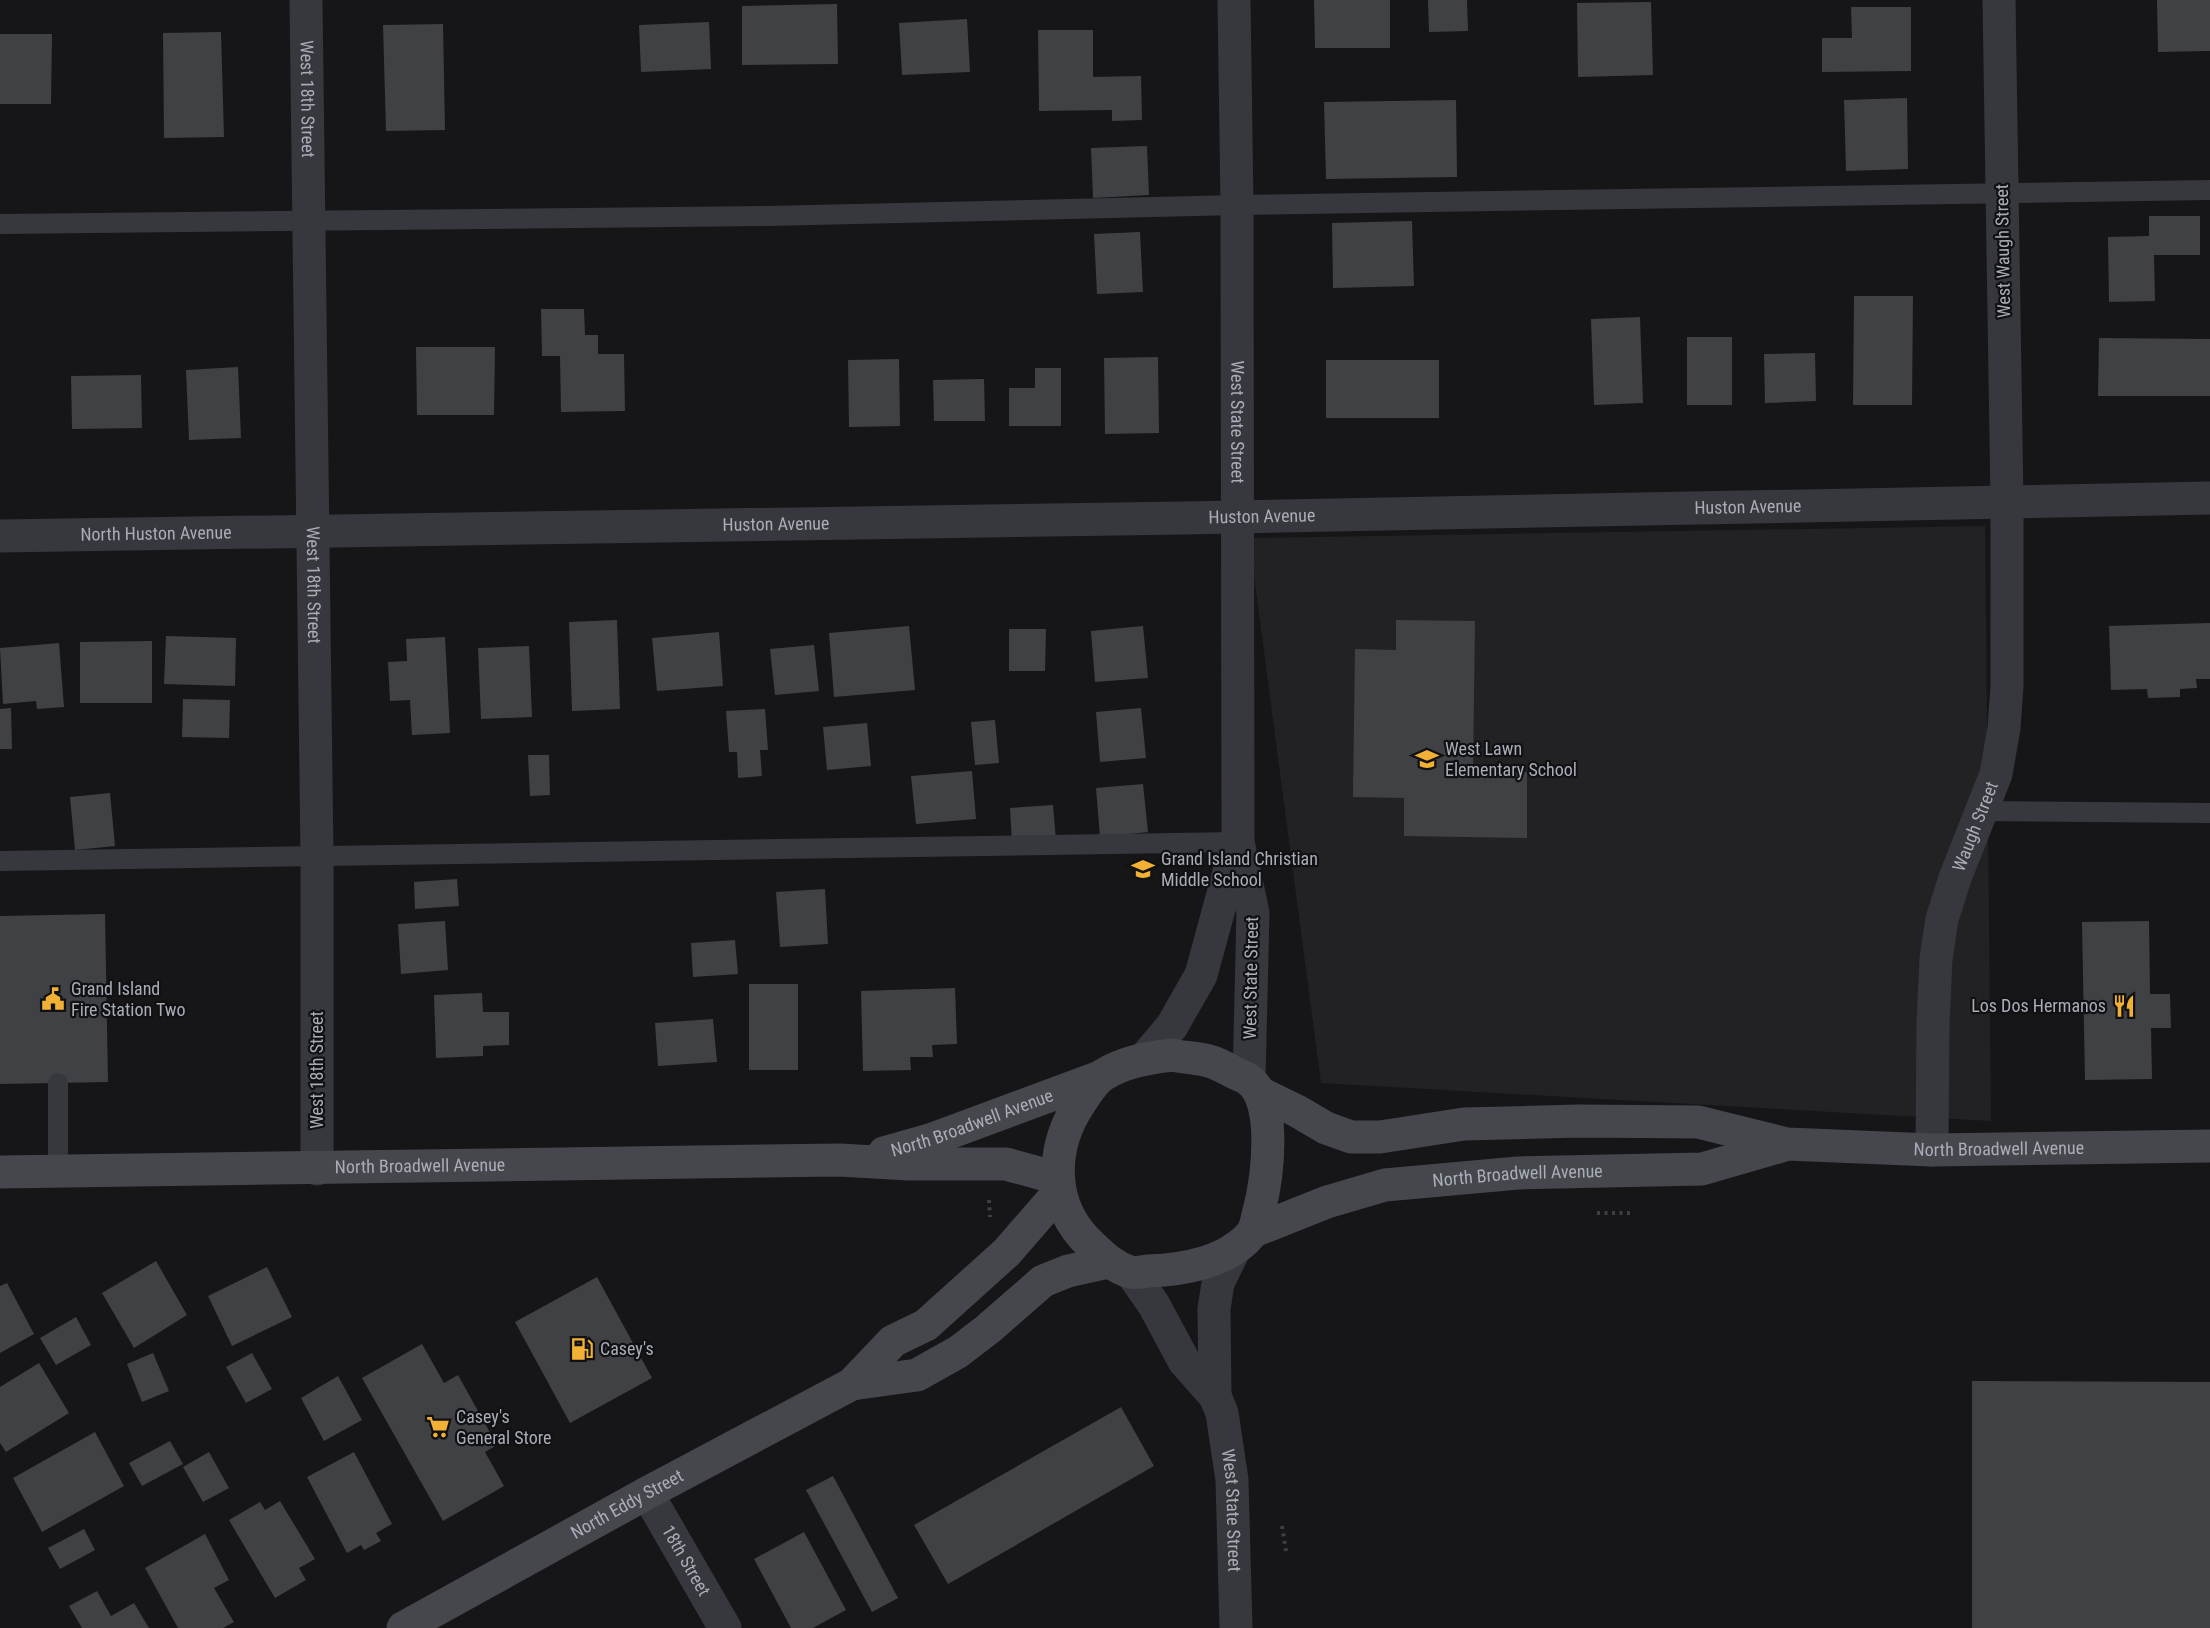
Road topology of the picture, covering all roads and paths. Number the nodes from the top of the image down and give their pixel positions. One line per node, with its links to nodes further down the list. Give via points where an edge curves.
1 (306, 0): 7 (street, West 18th Street)
2 (1234, 0): 6 (street, West State Street)
3 (1999, 0): 5 (street, West Waugh Street)
4 (2210, 190): 5 (lane)
5 (2002, 192): 6 (lane); 10 (street, West Waugh Street)
6 (1237, 205): 7 (lane); 11 (street, West State Street)
7 (309, 221): 8 (lane); 12 (street, West 18th Street)
8 (0, 224)
9 (2210, 498): 10 (street, Huston Avenue)
10 (2007, 501): 11 (street, Huston Avenue); 14 (street, Waugh Street, via 2004,728 1996,774)
11 (1238, 517): 12 (street, Huston Avenue); 16 (street, West State Street)
12 (313, 531): 13 (street, North Huston Avenue); 17 (street, West 18th Street)
13 (0, 536)
14 (1982, 811): 15 (lane); 25 (street, Waugh Street, via 1955,878 1942,920 1936,959)
15 (2210, 813)
16 (1238, 842): 17 (lane); 19 (street, West State Street, via 1201,975 1172,1026); 22 (street, West State Street, via 1253,913)
17 (317, 856): 18 (lane); 27 (street, West 18th Street)
18 (0, 861)
19 (1145, 1058): 20 (main road, North Broadwell Avenue); 22 (main road, North Broadwell Avenue, via 1172,1056 1211,1062)
20 (1100, 1077): 26 (main road, North Broadwell Avenue, via 899,1150); 30 (main road, via 1069,1120 1059,1148)
21 (58, 1083): 29 (lane)
22 (1255, 1087): 23 (main road, North Broadwell Avenue, via 1326,1128 1351,1137 1380,1137 1464,1124 1698,1122); 35 (main road, via 1267,1119 1267,1161 1263,1198)
23 (1786, 1144): 25 (main road, North Broadwell Avenue); 35 (main road, North Broadwell Avenue, via 1702,1169 1518,1173 1385,1185 1327,1202)
24 (2210, 1146): 25 (main road, North Broadwell Avenue)
25 (1932, 1150)
26 (840, 1160): 27 (main road, North Broadwell Avenue); 30 (main road, North Broadwell Avenue, via 1006,1164)
27 (317, 1169): 29 (main road, North Broadwell Avenue)
28 (0, 1172): 29 (main road, North Broadwell Avenue)
29 (58, 1172)
30 (1058, 1185): 36 (main road, via 1068,1216 1082,1236); 37 (main road, North Eddy Street, via 1007,1252 926,1325 893,1341)
31 (989, 1198): 34 (path)
32 (1597, 1213): 33 (path)
33 (1634, 1213)
34 (994, 1226)
35 (1245, 1240): 36 (main road, North Broadwell Avenue, via 1201,1263 1167,1270); 38 (street, West State Street, via 1218,1283 1214,1310)
36 (1120, 1267): 37 (main road, North Eddy Street, via 1068,1271 1042,1281 958,1352 917,1375); 38 (street, West State Street, via 1154,1305 1184,1361)
37 (852, 1384): 39 (main road, North Eddy Street)
38 (1215, 1396): 44 (street, West State Street, via 1222,1413 1232,1480)
39 (647, 1493): 42 (main road, North Eddy Street); 43 (street, 18th Street)
40 (1282, 1526): 41 (path)
41 (1286, 1551)
42 (404, 1628)
43 (724, 1628)
44 (1236, 1628)

